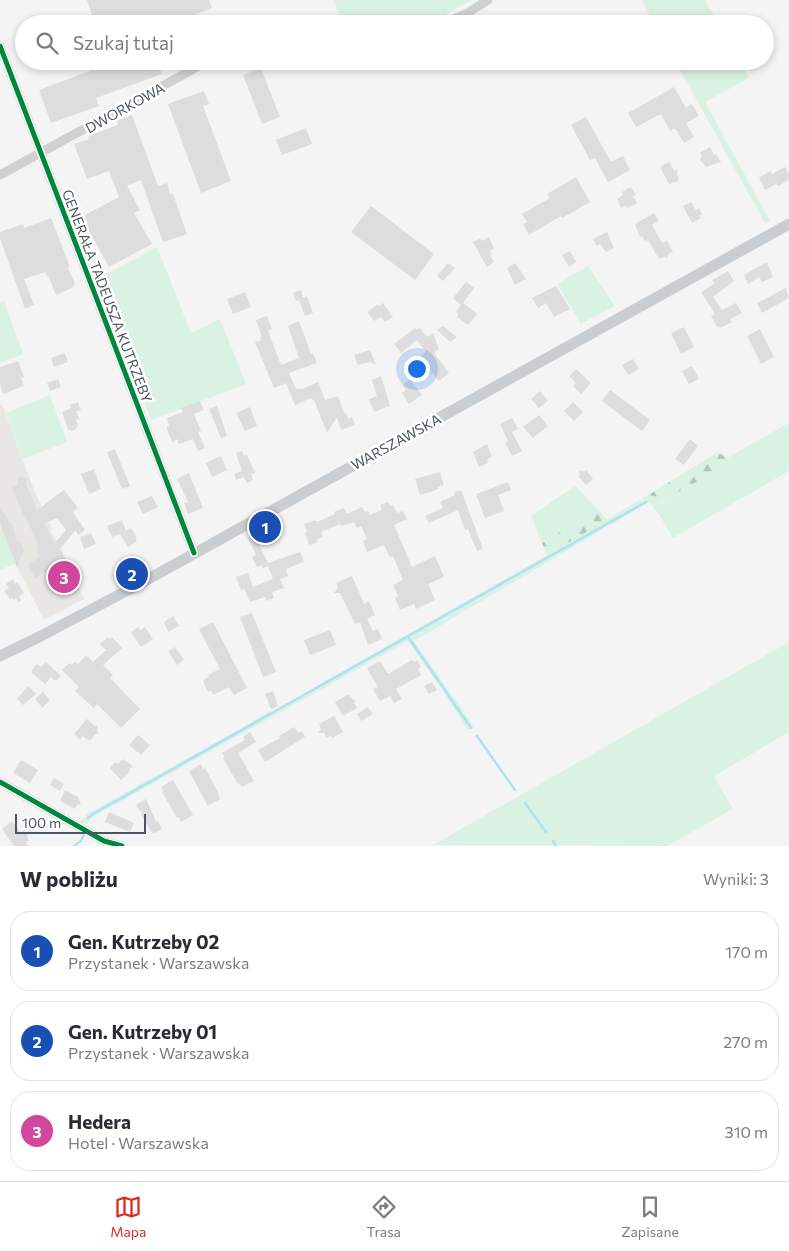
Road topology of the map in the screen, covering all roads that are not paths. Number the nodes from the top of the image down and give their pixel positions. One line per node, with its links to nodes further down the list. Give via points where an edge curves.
1 (488, 0): 2 (street)
2 (464, 15)
3 (0, 46): 5 (street, GENERAŁA TADEUSZA KUTRZEBY)
4 (192, 70): 5 (street, DWORKOWA)
5 (41, 154): 6 (street, DWORKOWA); 8 (street, GENERAŁA TADEUSZA KUTRZEBY)
6 (0, 176)
7 (789, 224): 8 (main road, WARSZAWSKA)
8 (194, 553): 9 (main road, WARSZAWSKA)
9 (0, 656)
10 (0, 782): 11 (street, via 104,840)
11 (122, 846)

